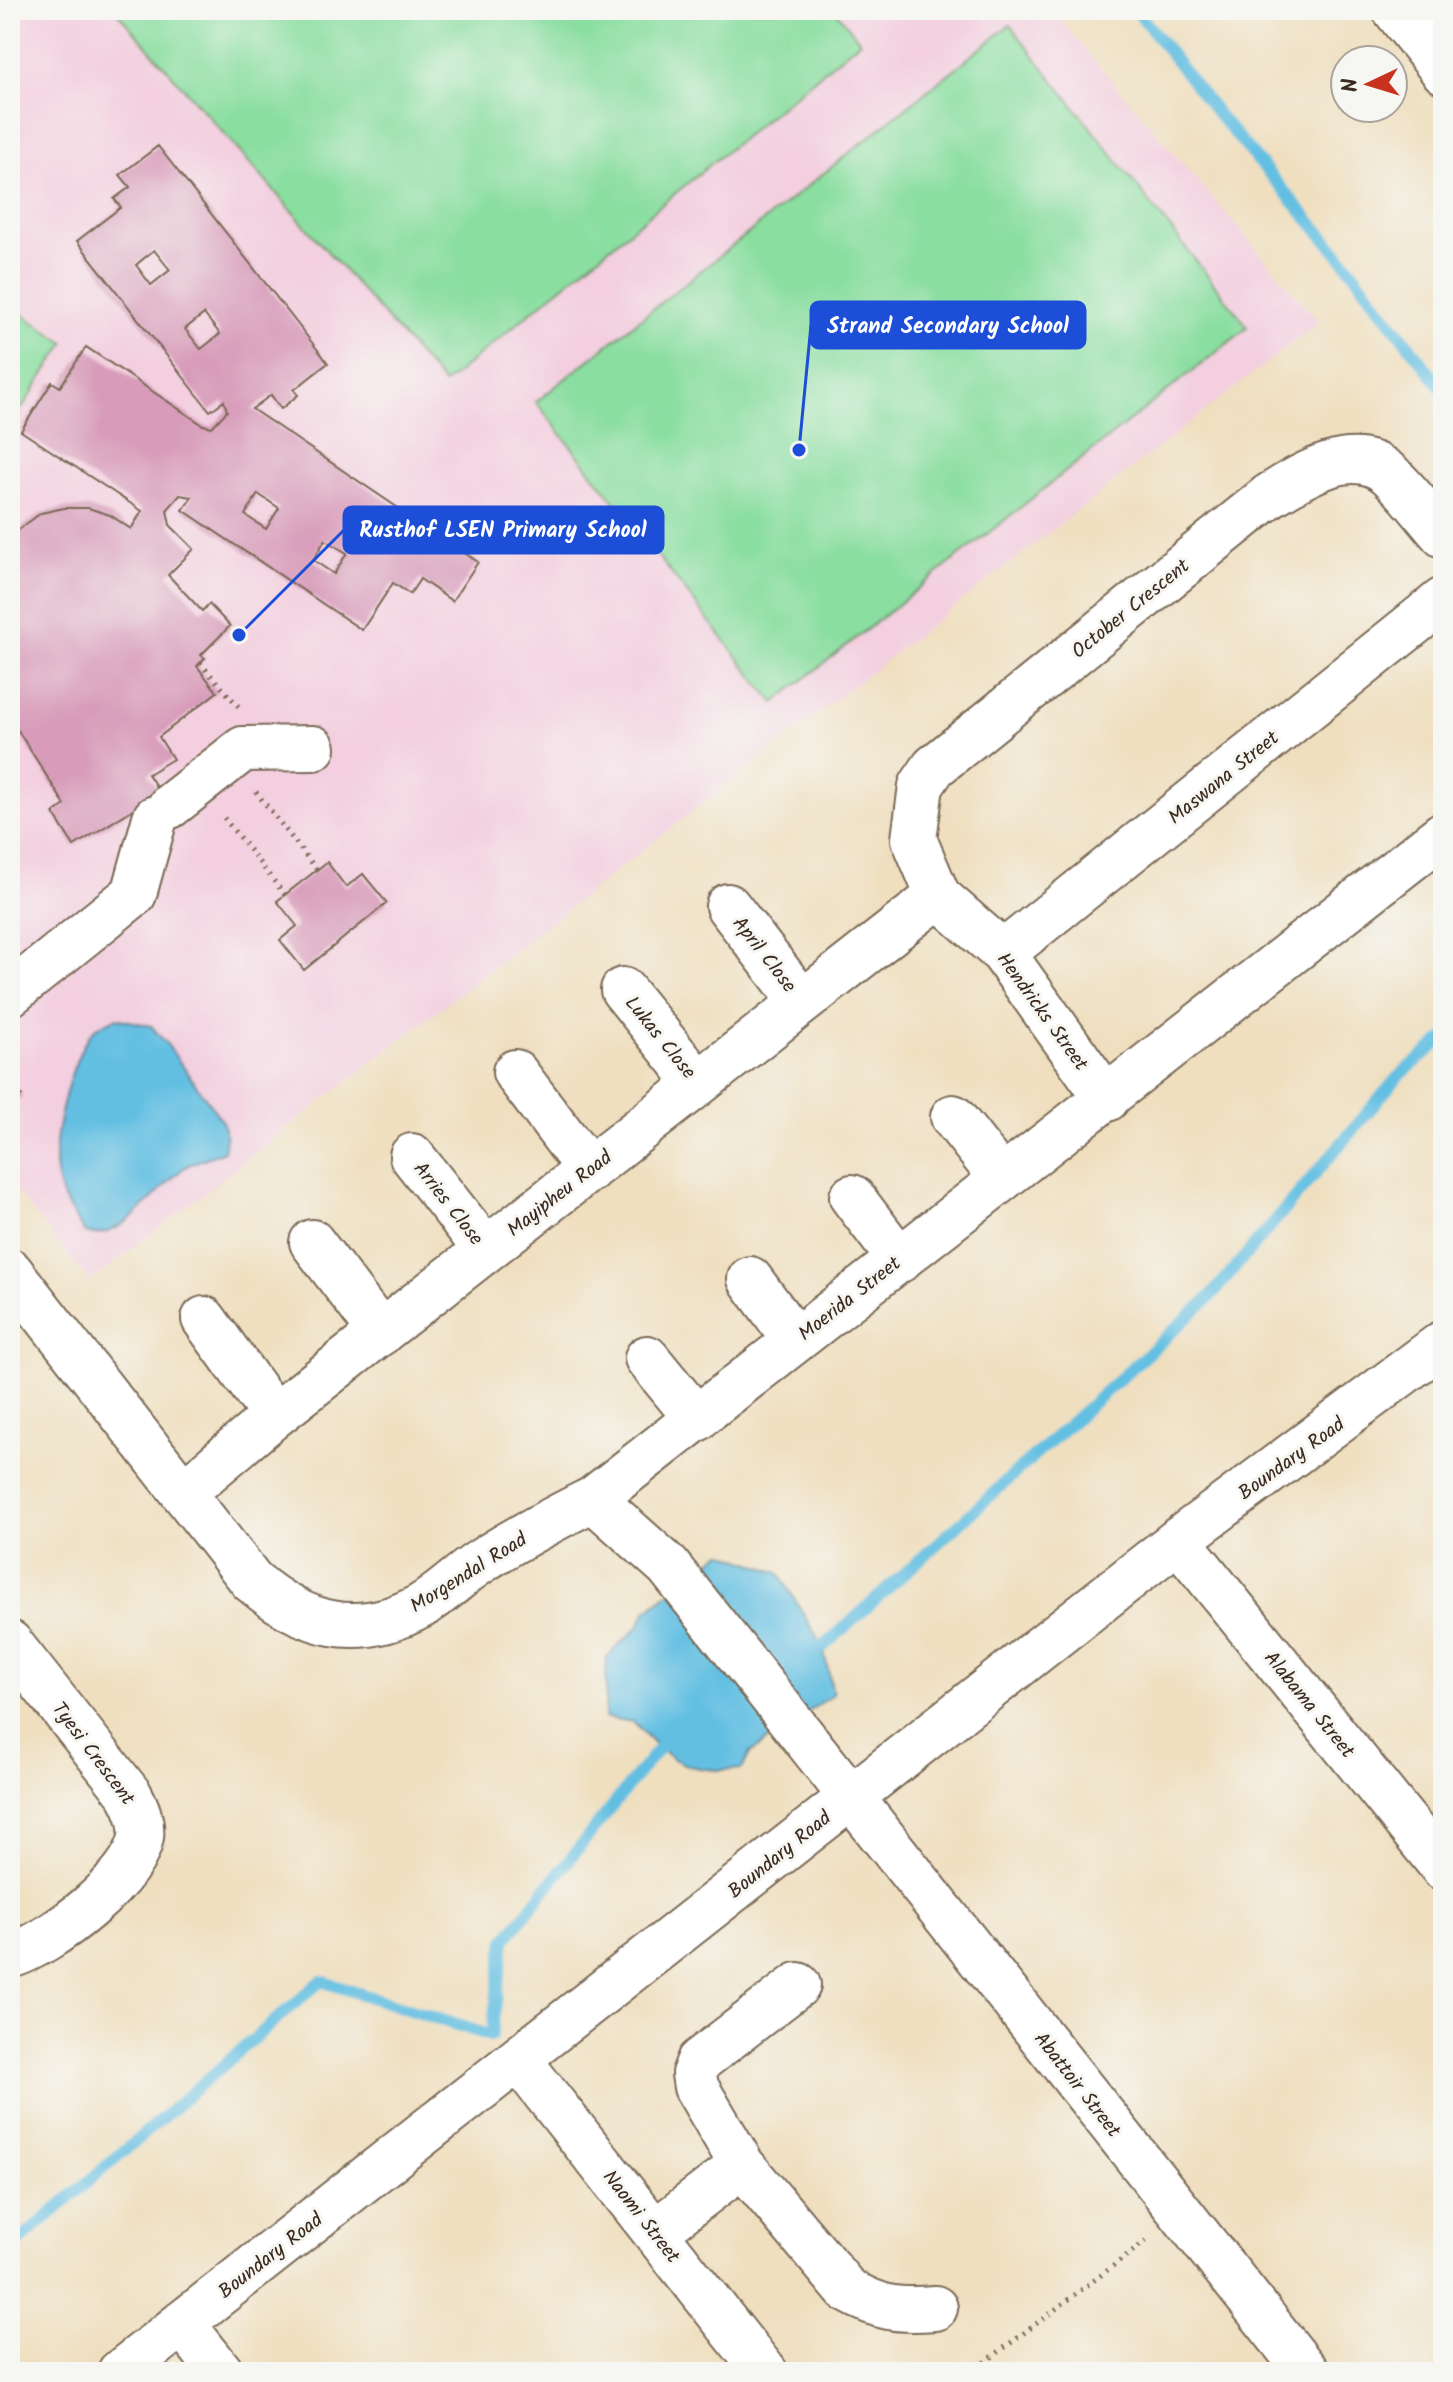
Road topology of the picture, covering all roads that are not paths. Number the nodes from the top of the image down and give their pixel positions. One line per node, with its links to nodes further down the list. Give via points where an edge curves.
1 (1395, 10): 2 (street)
2 (1443, 71)
3 (1443, 535): 7 (street, October Crescent, via 1387,472 1367,465 1323,465 1269,496 934,767 921,786 914,839)
4 (1443, 600): 9 (street, Maswana Street)
5 (313, 748): 11 (street, via 243,749 162,812 134,894)
6 (1443, 834): 15 (street)
7 (938, 896): 9 (street, Hendricks Street); 12 (street, Mayipheu Road)
8 (728, 906): 12 (street, April Close)
9 (1003, 953): 15 (street, Hendricks Street)
10 (623, 990): 14 (street, Lukas Close)
11 (10, 994)
12 (802, 1002): 14 (street, Mayipheu Road)
13 (515, 1072): 18 (street)
14 (698, 1083): 18 (street, Mayipheu Road)
15 (1107, 1099): 19 (street, Moerida Street)
16 (953, 1117): 19 (street)
17 (412, 1156): 22 (street, Arries Close)
18 (589, 1170): 22 (street, Mayipheu Road)
19 (1002, 1179): 23 (street, Moerida Street)
20 (852, 1197): 23 (street)
21 (312, 1242): 27 (street)
22 (486, 1250): 27 (street, Mayipheu Road)
23 (900, 1260): 28 (street, Moerida Street)
24 (10, 1271): 33 (street, Morgendal Road)
25 (750, 1279): 28 (street)
26 (204, 1319): 31 (street)
27 (381, 1333): 31 (street, Mayipheu Road)
28 (795, 1340): 32 (street, Moerida Street)
29 (1443, 1343): 35 (street, Boundary Road)
30 (647, 1358): 32 (street)
31 (274, 1416): 33 (street, Mayipheu Road)
32 (697, 1419): 34 (street, Moerida Street)
33 (183, 1493): 34 (street, Morgendal Road, via 252,1581 281,1605 342,1626 384,1621 421,1606 480,1562)
34 (593, 1499): 37 (street, via 676,1576)
35 (1178, 1540): 37 (street, Boundary Road); 38 (street, Alabama Street)
36 (10, 1643): 39 (street, Tyesi Crescent, via 130,1795 142,1835 122,1876 37,1947)
37 (851, 1796): 41 (street, Boundary Road); 49 (street, Abattoir Street)
38 (1443, 1868)
39 (10, 1956)
40 (798, 1985): 42 (street, via 699,2061 694,2074 703,2102)
41 (518, 2059): 43 (street, Naomi Street); 45 (street, Boundary Road)
42 (742, 2165): 43 (street); 44 (street, via 847,2290 896,2311)
43 (655, 2232): 48 (street, Naomi Street)
44 (935, 2308)
45 (182, 2323): 46 (street, Boundary Road); 47 (street)
46 (120, 2372)
47 (221, 2372)
48 (765, 2372)
49 (1307, 2372)

